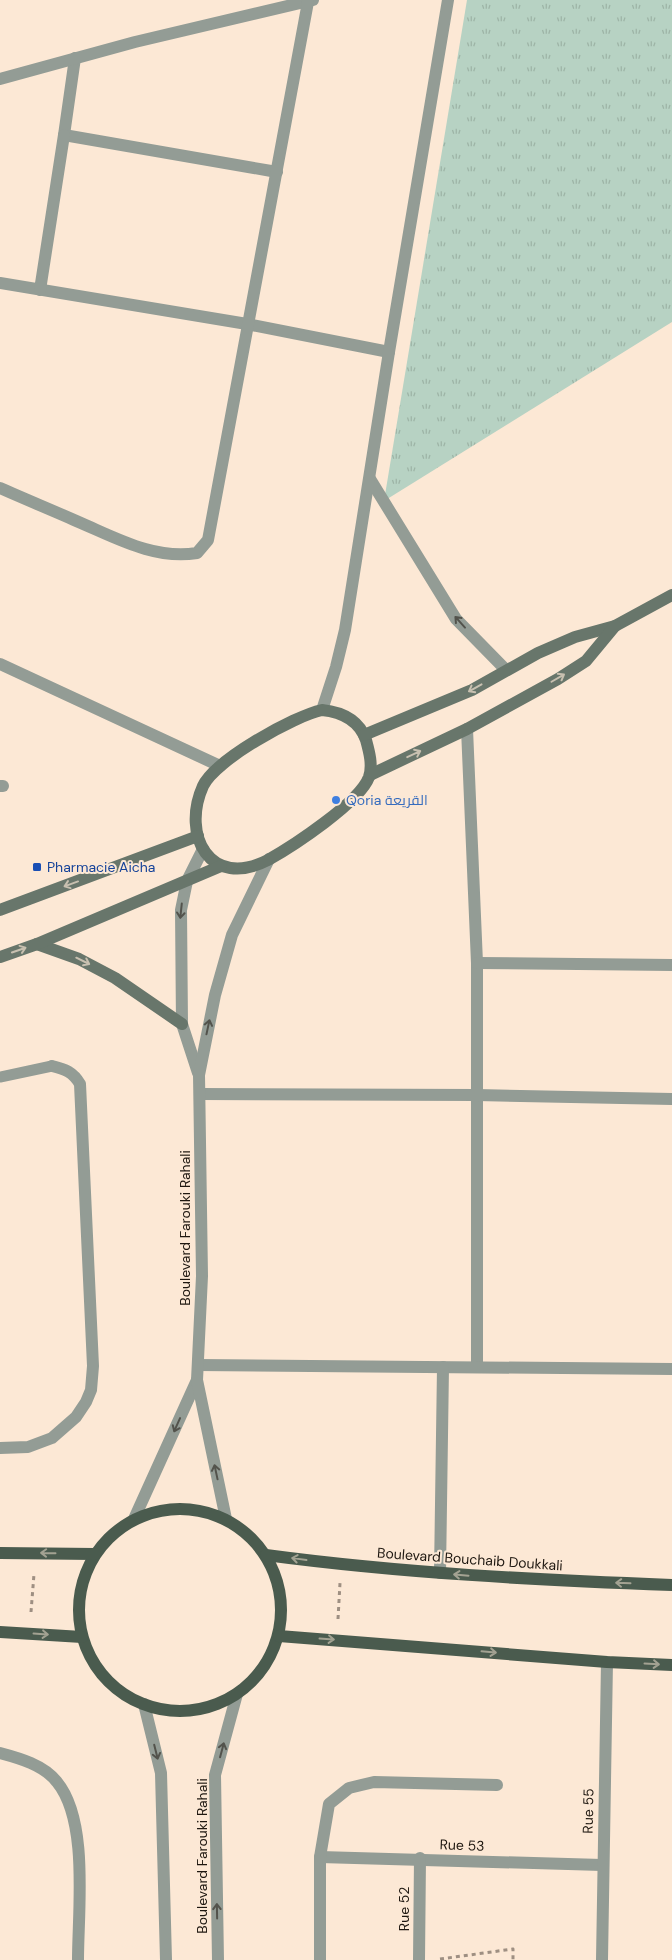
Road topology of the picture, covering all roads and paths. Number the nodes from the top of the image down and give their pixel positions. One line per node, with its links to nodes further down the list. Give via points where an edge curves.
1 (448, 0): 10 (street)
2 (310, 1): 3 (street); 6 (street)
3 (75, 58): 4 (street); 5 (street)
4 (0, 79)
5 (64, 134): 6 (street); 8 (street)
6 (277, 172): 9 (street)
7 (0, 283): 8 (street)
8 (40, 290): 9 (street)
9 (247, 324): 10 (street); 12 (street, via 208,540 197,553 182,556 135,546)
10 (389, 352): 11 (street)
11 (370, 479): 16 (street, one-way to 11, via 456,619); 17 (street, via 344,630)
12 (0, 488)
13 (672, 595): 14 (main road)
14 (615, 626): 16 (main road, via 575,637); 18 (main road, one-way to 14, via 586,661)
15 (0, 664): 20 (street)
16 (506, 670): 19 (main road, one-way to 19, via 472,690)
17 (322, 710): 19 (main road, via 338,712 351,719); 20 (main road, via 306,713 282,726)
18 (468, 729): 21 (main road, one-way to 18); 30 (street)
19 (364, 735): 21 (main road, via 370,754)
20 (220, 766): 22 (main road, via 204,784 196,806)
21 (370, 774): 24 (main road, via 364,789 342,808)
22 (198, 836): 23 (main road); 27 (main road, one-way to 27)
23 (203, 849): 25 (main road); 26 (street, Boulevard Farouki Rahali)
24 (269, 859): 25 (main road, via 235,870); 34 (street, Boulevard Farouki Rahali, one-way to 24, via 215,995 232,935)
25 (221, 866): 26 (main road)
26 (187, 881): 28 (main road); 32 (street, Boulevard Farouki Rahali, one-way to 32, via 181,910)
27 (0, 910)
28 (37, 944): 29 (main road, one-way to 28); 32 (main road, one-way to 32, via 79,959 115,978)
29 (0, 956)
30 (478, 962): 31 (street); 37 (street)
31 (672, 965)
32 (182, 1024): 34 (street, Boulevard Farouki Rahali)
33 (52, 1066): 35 (lane); 44 (street, via 68,1070 80,1084 93,1366 91,1390 76,1417 52,1438 28,1447)
34 (199, 1075): 36 (street, Boulevard Farouki Rahali)
35 (0, 1077)
36 (200, 1094): 37 (street); 39 (street, Boulevard Farouki Rahali, via 202,1276)
37 (478, 1094): 38 (street); 41 (street)
38 (672, 1100)
39 (198, 1365): 40 (street); 43 (street, Boulevard Farouki Rahali)
40 (444, 1367): 41 (street); 52 (street)
41 (478, 1367): 42 (street)
42 (672, 1368)
43 (197, 1380): 45 (street, Boulevard Farouki Rahali, one-way to 45); 46 (street, Boulevard Farouki Rahali, one-way to 43)
44 (0, 1448)
45 (134, 1519): 46 (main road, via 164,1510 186,1509); 49 (main road, via 113,1534)
46 (226, 1519): 50 (main road, via 248,1535)
47 (0, 1553): 48 (main road)
48 (36, 1553): 49 (main road, one-way to 48); 55 (path)
49 (96, 1554): 56 (main road, via 86,1571 79,1599)
50 (266, 1555): 51 (main road, Boulevard Bouchaib Doukkali, one-way to 50); 57 (main road, via 278,1580 281,1598)
51 (340, 1565): 52 (main road, Boulevard Bouchaib Doukkali); 58 (path)
52 (440, 1573): 53 (main road, Boulevard Bouchaib Doukkali, one-way to 52)
53 (672, 1585)
54 (0, 1632): 55 (main road)
55 (29, 1633): 56 (main road, one-way to 56)
56 (82, 1636): 62 (main road, via 102,1674 116,1689)
57 (279, 1636): 58 (main road, one-way to 58); 61 (main road, via 266,1665)
58 (338, 1640): 59 (main road, one-way to 59)
59 (607, 1662): 60 (main road, one-way to 60); 67 (street, Rue 55)
60 (672, 1665)
61 (237, 1694): 62 (main road, via 218,1704 186,1711); 71 (street, Boulevard Farouki Rahali, one-way to 61, via 215,1775)
62 (144, 1704): 70 (street, one-way to 70, via 161,1773)
63 (0, 1753): 69 (street, via 35,1765 56,1780 68,1798 75,1820 78,1860)
64 (497, 1785): 65 (street, via 374,1782 348,1788 329,1804)
65 (320, 1857): 66 (street, Rue 53); 72 (street)
66 (420, 1858): 67 (street, Rue 53); 73 (street, Rue 52)
67 (602, 1865): 75 (street, Rue 55)
68 (438, 1959): 74 (path, via 513,1949)
69 (78, 1960)
70 (166, 1960)
71 (218, 1960)
72 (320, 1960)
73 (419, 1960)
74 (513, 1960)
75 (602, 1960)

